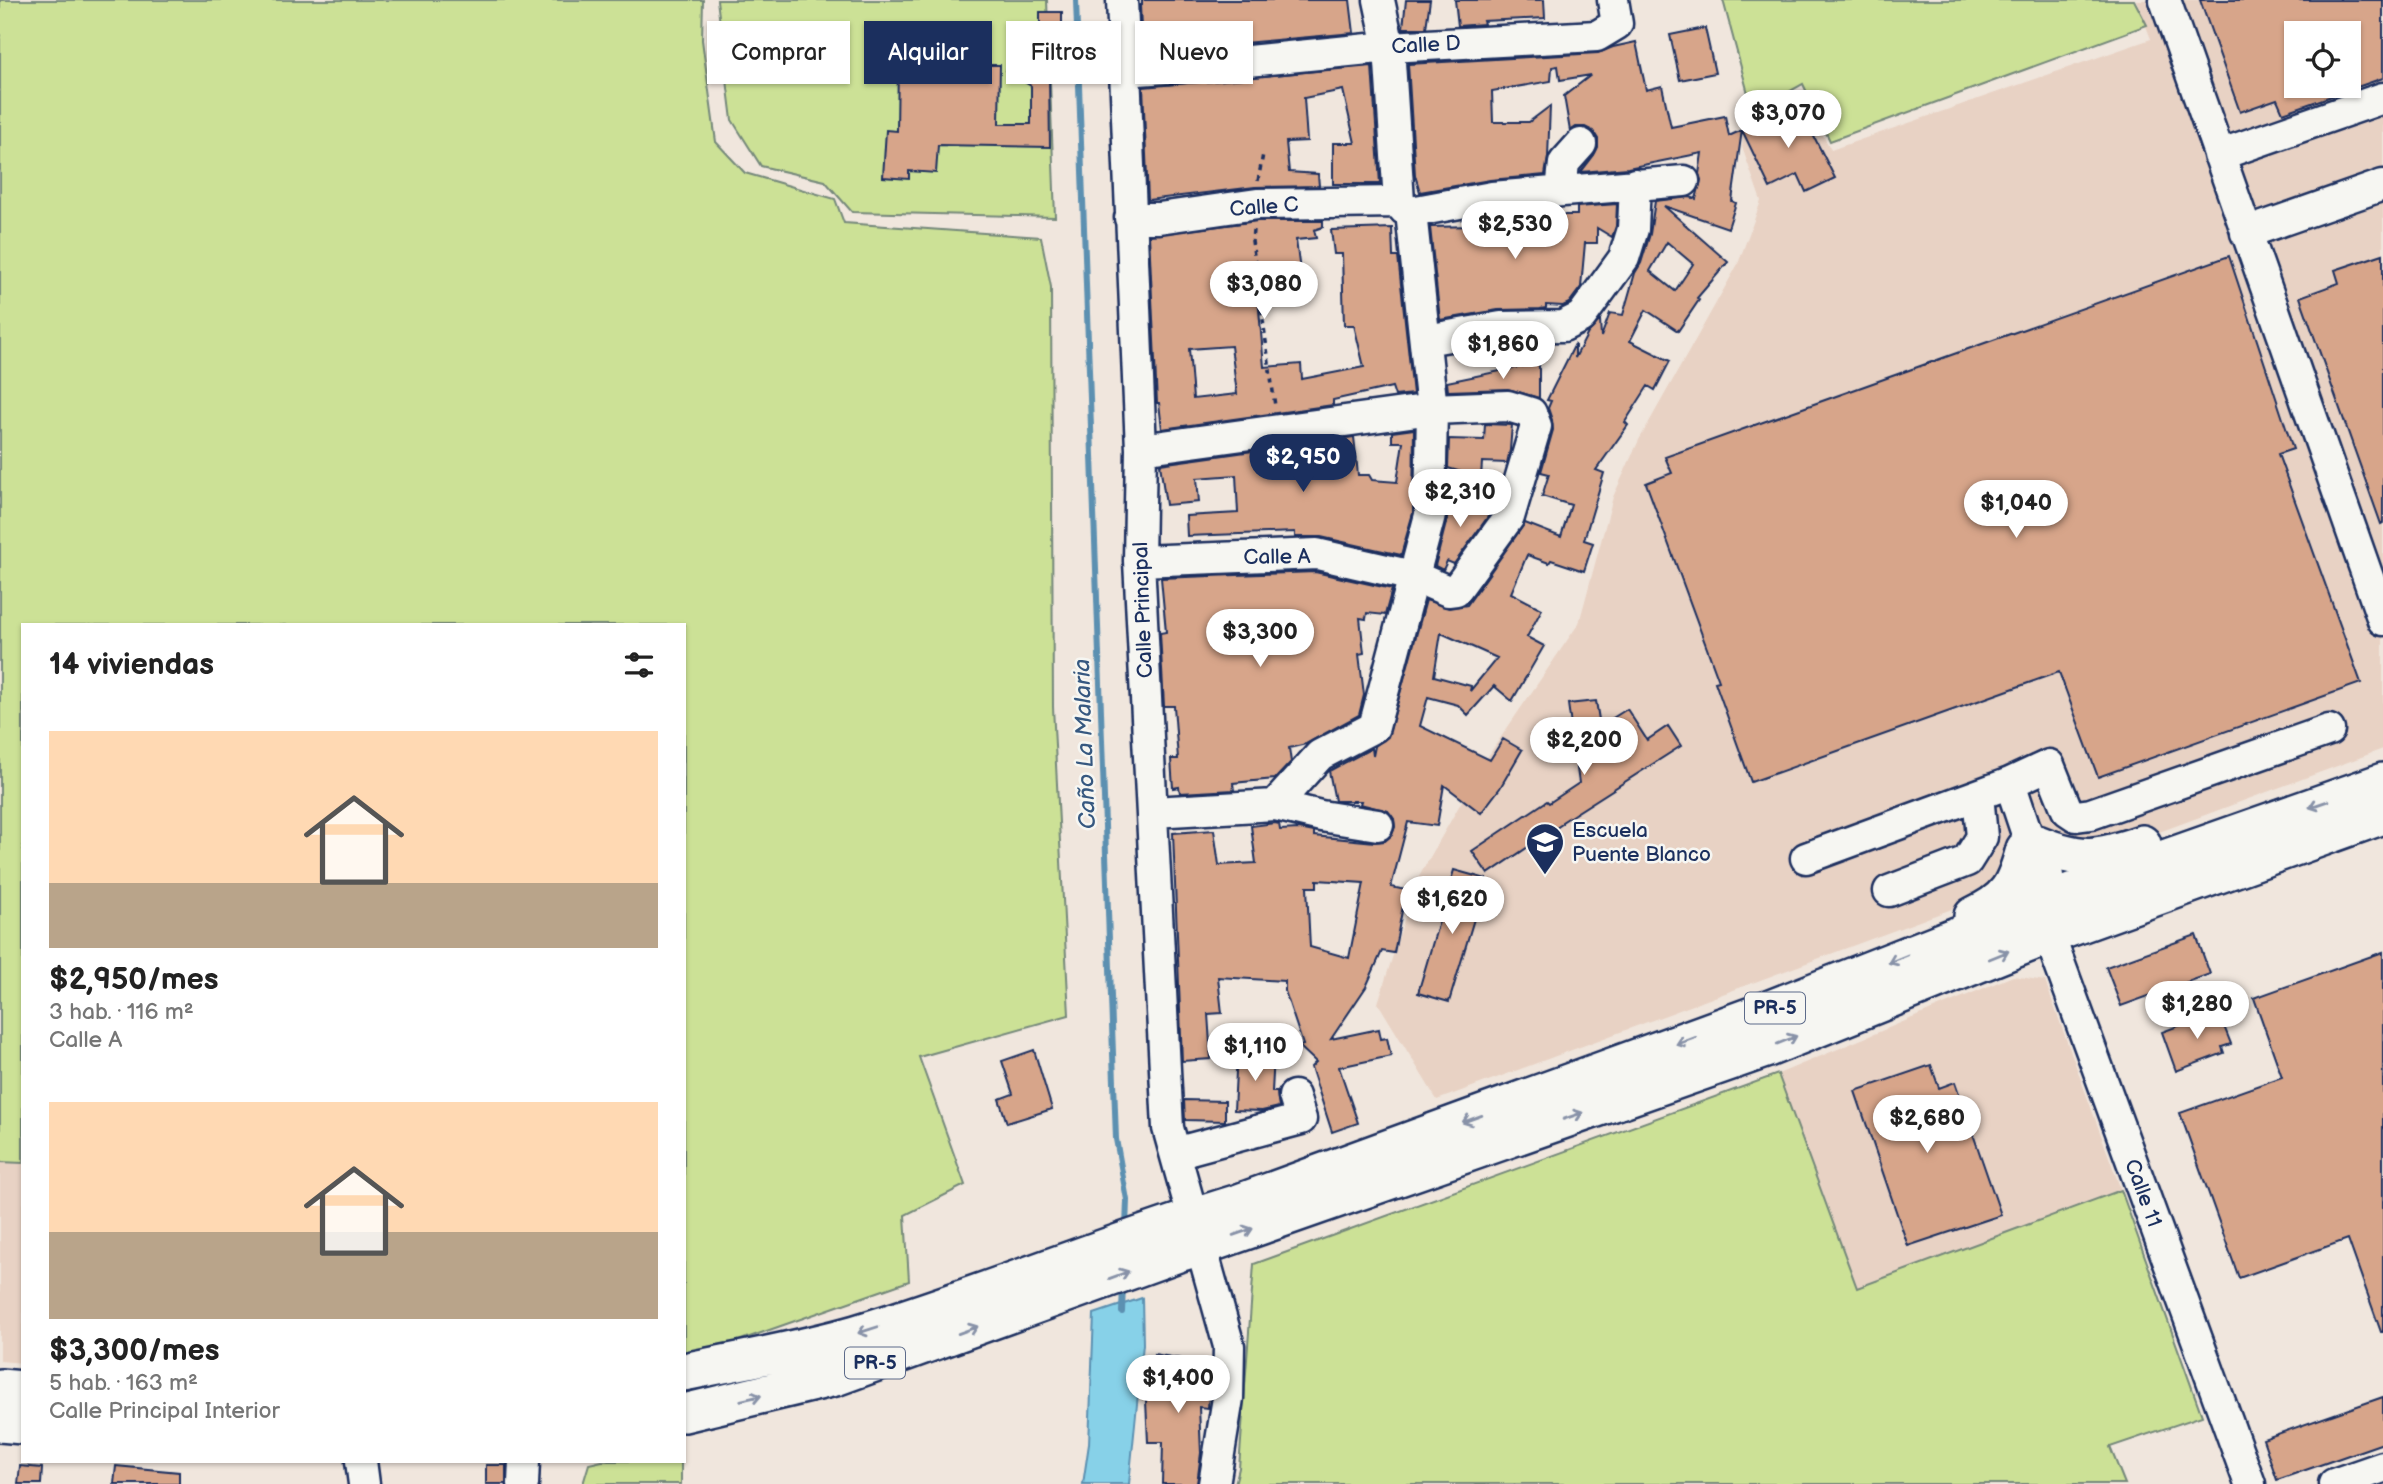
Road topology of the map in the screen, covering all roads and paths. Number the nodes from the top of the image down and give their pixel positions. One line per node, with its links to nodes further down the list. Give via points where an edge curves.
1 (1122, 0): 6 (street, Calle Principal)
2 (1379, 0): 5 (street)
3 (1613, 0): 5 (street, Calle D, via 1617,24 1597,36)
4 (2165, 0): 10 (street)
5 (1389, 47): 6 (street, Calle D); 16 (street)
6 (1124, 71): 17 (street, Calle Principal)
7 (2383, 97): 10 (street)
8 (1581, 144): 14 (street, via 1564,163)
9 (1263, 153): 15 (path)
10 (2219, 155): 18 (street)
11 (1684, 181): 12 (street, Calle C)
12 (1635, 184): 14 (street, Calle C); 19 (street, via 1633,229 1624,258 1581,317 1563,326 1501,327)
13 (2383, 184): 18 (street)
14 (1561, 191): 16 (street, Calle C)
15 (1256, 204): 16 (street, Calle C); 17 (street, Calle C); 21 (path, via 1252,241)
16 (1405, 207): 19 (street)
17 (1130, 218): 22 (street, Calle Principal)
18 (2246, 233): 25 (street)
19 (1426, 340): 20 (street)
20 (1432, 409): 21 (street); 24 (street, via 1430,515); 24 (street, Calle A, via 1508,406 1531,413 1536,426 1509,517 1456,590)
21 (1278, 429): 22 (street)
22 (1140, 449): 23 (street, Calle Principal)
23 (1139, 561): 24 (street, Calle A, via 1317,554); 31 (street, Calle Principal)
24 (1413, 576): 30 (street, via 1374,727 1320,755)
25 (2383, 620)
26 (2329, 730): 28 (street, via 2091,814 2076,816 2067,810 2049,765)
27 (2383, 782): 34 (main road, PR-5, one-way to 34)
28 (2010, 783): 29 (street); 35 (street, Calle 11)
29 (1978, 795): 36 (street); 37 (street, via 1982,836 1967,861)
30 (1275, 805): 31 (street); 33 (street)
31 (1153, 812): 41 (street, Calle Principal, via 1168,1128)
32 (2383, 815): 38 (main road, PR-5)
33 (1378, 825)
34 (2221, 839): 35 (main road, via 2203,822 2101,856 2079,858); 38 (main road, PR-5)
35 (2031, 845): 38 (street, Calle 11, via 2048,876); 39 (main road, via 2004,896 1994,906 1960,922)
36 (1806, 858)
37 (1889, 891)
38 (2047, 906): 39 (main road, PR-5); 42 (main road, PR-5, one-way to 38, via 1765,1049); 56 (street, Calle 11)
39 (1950, 939): 42 (main road, PR-5, one-way to 42, via 1763,1013 1239,1203)
40 (1294, 1096): 41 (street, via 1301,1119)
41 (1175, 1153): 42 (street, Calle Principal)
42 (1184, 1236): 43 (main road, PR-5); 55 (street, Calle Principal, via 1229,1346 1228,1398)
43 (1054, 1282): 44 (main road, PR-5, one-way to 44, via 804,1348); 47 (main road, PR-5, one-way to 43, via 835,1377)
44 (686, 1372)
45 (0, 1388): 46 (main road)
46 (21, 1390)
47 (686, 1413)
48 (0, 1423): 49 (main road)
49 (21, 1424)
50 (361, 1463): 53 (street)
51 (524, 1463): 54 (street)
52 (2383, 1467): 57 (street)
53 (364, 1484)
54 (523, 1484)
55 (1214, 1484)
56 (2250, 1484)
57 (2334, 1484)

